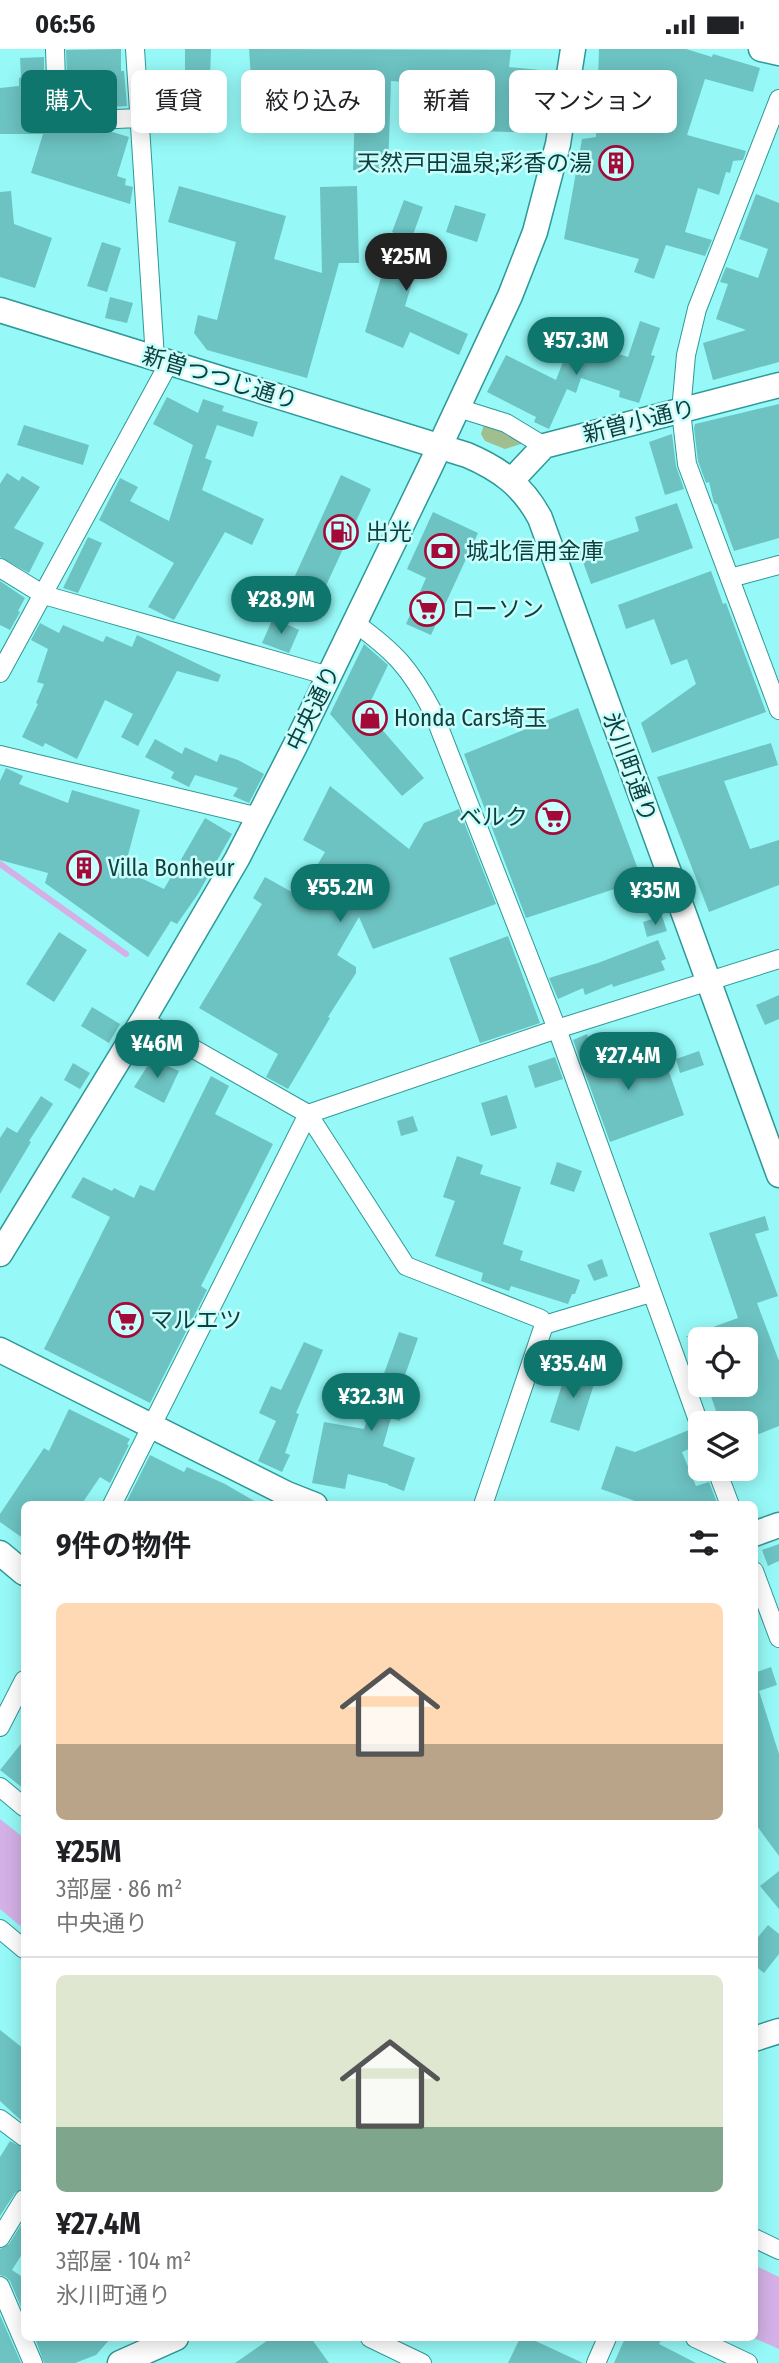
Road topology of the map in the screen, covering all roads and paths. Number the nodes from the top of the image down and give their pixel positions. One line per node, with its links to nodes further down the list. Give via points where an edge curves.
1 (55, 49): 8 (street, via 57,110 93,120)
2 (135, 49): 6 (street)
3 (573, 49): 13 (street, 中央通り, via 558,144 536,232)
4 (761, 49): 5 (street)
5 (779, 53)
6 (136, 70)
7 (779, 99): 14 (street, via 697,309 686,355)
8 (131, 118)
9 (140, 133): 11 (street)
10 (0, 310): 11 (street, 新曽つつじ通り)
11 (162, 361): 15 (street, 新曽つつじ通り); 21 (street)
12 (779, 385): 14 (street, 新曽小通り)
13 (458, 408): 15 (street, 中央通り); 16 (street, via 506,423)
14 (681, 411): 16 (street, 新曽小通り); 20 (street, via 687,464)
15 (440, 446): 17 (street, 氷川町通り, via 478,460); 22 (street, 中央通り)
16 (544, 446): 17 (street)
17 (512, 480): 29 (street, 氷川町通り, via 540,519)
18 (779, 565): 20 (street)
19 (0, 568): 21 (street)
20 (730, 578): 25 (street)
21 (44, 595): 23 (street); 24 (street)
22 (355, 623): 24 (street, 中央通り); 31 (street, via 401,660 433,712)
23 (0, 673)
24 (329, 676): 27 (street, 中央通り)
25 (779, 710)
26 (0, 755): 27 (street)
27 (259, 817): 30 (street, 中央通り)
28 (779, 959): 29 (street)
29 (709, 983): 31 (street); 33 (street, 氷川町通り)
30 (143, 1020): 32 (street); 34 (street, 中央通り)
31 (557, 1029): 32 (street); 35 (street)
32 (308, 1114): 36 (street, via 406,1266 541,1319); 39 (street)
33 (779, 1175)
34 (0, 1254)
35 (650, 1293): 36 (street); 38 (street)
36 (544, 1325): 43 (street)
37 (0, 1350): 39 (street)
38 (694, 1411)
39 (152, 1424): 41 (street); 42 (street)
40 (721, 1481): 44 (street)
41 (114, 1501)
42 (305, 1501)
43 (484, 1501)
44 (728, 1501)
45 (779, 1525): 46 (street)
46 (758, 1533)
47 (0, 1553): 48 (street)
48 (21, 1570)
49 (758, 1582): 50 (street)
50 (779, 1638)
51 (21, 1686): 52 (street)
52 (0, 1727)
53 (0, 1787): 54 (street)
54 (21, 1804)
55 (0, 1929): 56 (street)
56 (21, 1946)
57 (779, 2031): 58 (street)
58 (758, 2038)
59 (0, 2119): 60 (street)
60 (21, 2135)
61 (21, 2204): 62 (street)
62 (0, 2238)
63 (758, 2240): 64 (street)
64 (779, 2250)
65 (0, 2286): 66 (street)
66 (21, 2335)
67 (24, 2341): 72 (street)
68 (169, 2341): 73 (street)
69 (376, 2341): 74 (street)
70 (606, 2341): 75 (street)
71 (701, 2341): 76 (street)
72 (33, 2363)
73 (120, 2363)
74 (422, 2363)
75 (596, 2363)
76 (748, 2363)

